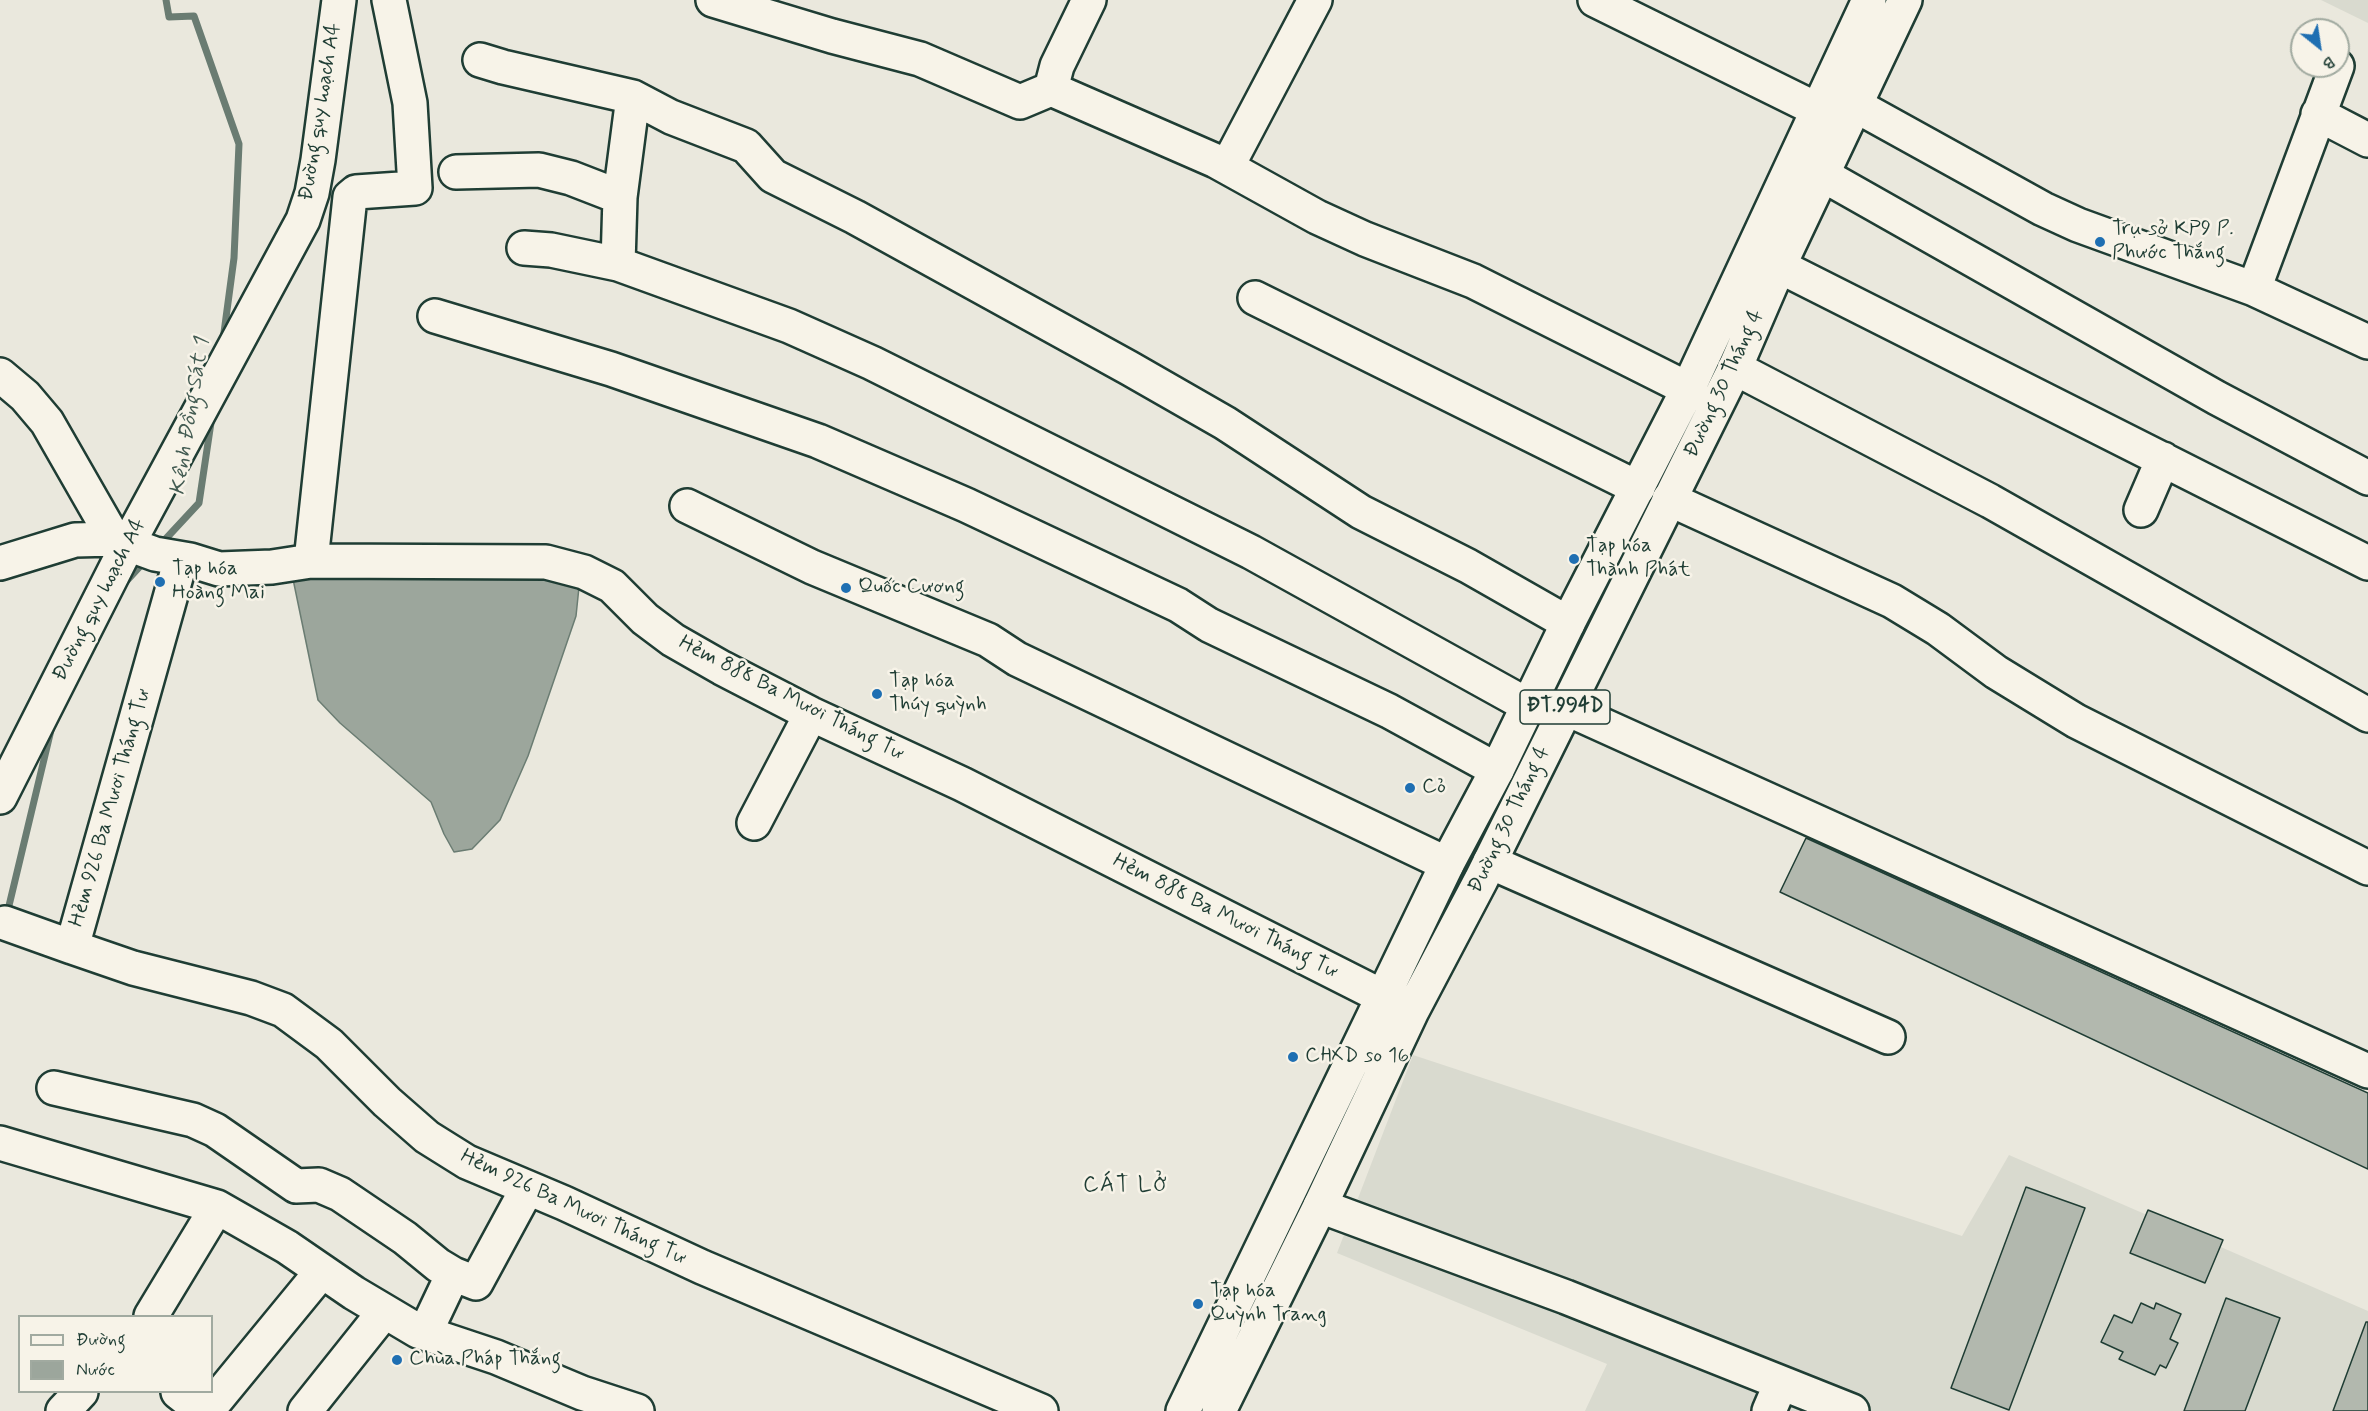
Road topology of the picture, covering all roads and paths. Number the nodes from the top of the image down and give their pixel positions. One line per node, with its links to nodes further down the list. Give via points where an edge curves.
1 (339, 0): 37 (street, Đường quy hoạch A4, via 318,160 303,220)
2 (388, 0): 39 (street, via 410,103 415,188 356,192 350,197)
3 (713, 0): 11 (street, via 920,59 1020,102)
4 (1089, 0): 11 (street, via 1057,66)
5 (1315, 0): 17 (street)
6 (1595, 0): 14 (street)
7 (1869, 0): 14 (street, Đường 30 Tháng 4 / ĐT.994D)
8 (1905, 0): 13 (street, Đường 30 Tháng 4 / ĐT.994D)
9 (480, 60): 12 (street)
10 (2332, 78): 15 (street)
11 (1051, 90): 17 (street)
12 (633, 97): 20 (street); 42 (street, via 671,117 746,146 773,176 1094,348 1225,423 1361,512)
13 (1855, 105): 19 (street, Đường 30 Tháng 4 / ĐT.994D); 24 (street, via 2043,209)
14 (1818, 110): 30 (street, Đường 30 Tháng 4 / ĐT.994D)
15 (2318, 114): 16 (street); 24 (street)
16 (2368, 140)
17 (1227, 167): 30 (street, via 1317,217 1473,280)
18 (456, 172): 20 (street, via 539,170)
19 (1822, 175): 23 (street, Đường 30 Tháng 4 / ĐT.994D); 32 (street, via 2206,392)
20 (620, 197): 22 (street)
21 (524, 248): 22 (street)
22 (618, 264): 43 (street, via 789,326 913,382 1251,552)
23 (1779, 266): 28 (street, Đường 30 Tháng 4 / ĐT.994D); 31 (street)
24 (2254, 289): 27 (street)
25 (1255, 298): 33 (street)
26 (435, 316): 47 (street, via 611,369 818,441 956,500 1178,605 1209,625 1389,711)
27 (2368, 342)
28 (1735, 368): 34 (street, Đường 30 Tháng 4 / ĐT.994D); 46 (street, via 1990,501)
29 (0, 375): 37 (street, via 47,422)
30 (1688, 389): 33 (street, Đường 30 Tháng 4 / ĐT.994D)
31 (2163, 459): 36 (street); 41 (street)
32 (2368, 478)
33 (1638, 488): 34 (street); 42 (street, Đường 30 Tháng 4 / ĐT.994D)
34 (1669, 499): 44 (street, Đường 30 Tháng 4 / ĐT.994D); 52 (street, via 1892,600 1996,672 2076,721)
35 (687, 506): 51 (street, via 812,567 988,640 1017,659)
36 (2141, 510)
37 (121, 542): 38 (street, Hẻm 888 Ba Mươi Tháng Tư); 40 (street, Hẻm 888 Ba Mươi Tháng Tư, via 75,540); 48 (street, Đường quy hoạch A4)
38 (181, 559): 39 (street, Hẻm 888 Ba Mươi Tháng Tư, via 219,569); 54 (street, Hẻm 926 Ba Mươi Tháng Tư)
39 (311, 561): 45 (street, Hẻm 888 Ba Mươi Tháng Tư, via 546,562 584,572 612,586 673,640)
40 (0, 563)
41 (2368, 563)
42 (1568, 623): 43 (street, Đường 30 Tháng 4 / ĐT.994D)
43 (1529, 706): 47 (street, Đường 30 Tháng 4 / ĐT.994D)
44 (1565, 708): 50 (street, Đường 30 Tháng 4 / ĐT.994D); 57 (street)
45 (811, 714): 49 (street); 55 (street, Hẻm 888 Ba Mươi Tháng Tư, via 972,789)
46 (2368, 715)
47 (1497, 770): 51 (street, Đường 30 Tháng 4 / ĐT.994D)
48 (0, 797)
49 (754, 823)
50 (1490, 862): 55 (street, Đường 30 Tháng 4 / ĐT.994D); 56 (street)
51 (1448, 864): 55 (street, Đường 30 Tháng 4 / ĐT.994D)
52 (2368, 868)
53 (5, 923): 54 (street)
54 (72, 947): 60 (street, Hẻm 926 Ba Mươi Tháng Tư, via 283,1010 329,1044 427,1137 467,1162)
55 (1398, 1004): 61 (street, Đường 30 Tháng 4 / ĐT.994D); 62 (street, Đường 30 Tháng 4 / ĐT.994D)
56 (1888, 1037)
57 (2368, 1071)
58 (54, 1088): 65 (street, via 193,1120 215,1130 296,1186 319,1185 340,1194)
59 (0, 1143): 63 (street)
60 (527, 1189): 65 (street, via 476,1283); 77 (street, Hẻm 926 Ba Mươi Tháng Tư)
61 (1288, 1192): 62 (street); 78 (street, Đường 30 Tháng 4 / ĐT.994D)
62 (1320, 1206): 71 (street, via 1566,1298); 79 (street, Đường 30 Tháng 4 / ĐT.994D)
63 (217, 1207): 64 (street); 67 (street)
64 (322, 1271): 66 (street); 74 (street)
65 (453, 1274): 68 (street)
66 (384, 1312): 68 (street); 75 (street)
67 (152, 1315)
68 (425, 1333): 72 (street, via 496,1358)
69 (80, 1393): 73 (street)
70 (179, 1393): 74 (street)
71 (1775, 1397): 80 (street)
72 (585, 1403): 76 (street)
73 (63, 1411)
74 (205, 1411)
75 (305, 1411)
76 (637, 1411)
77 (1041, 1411)
78 (1183, 1411)
79 (1219, 1411)
80 (1852, 1411)

